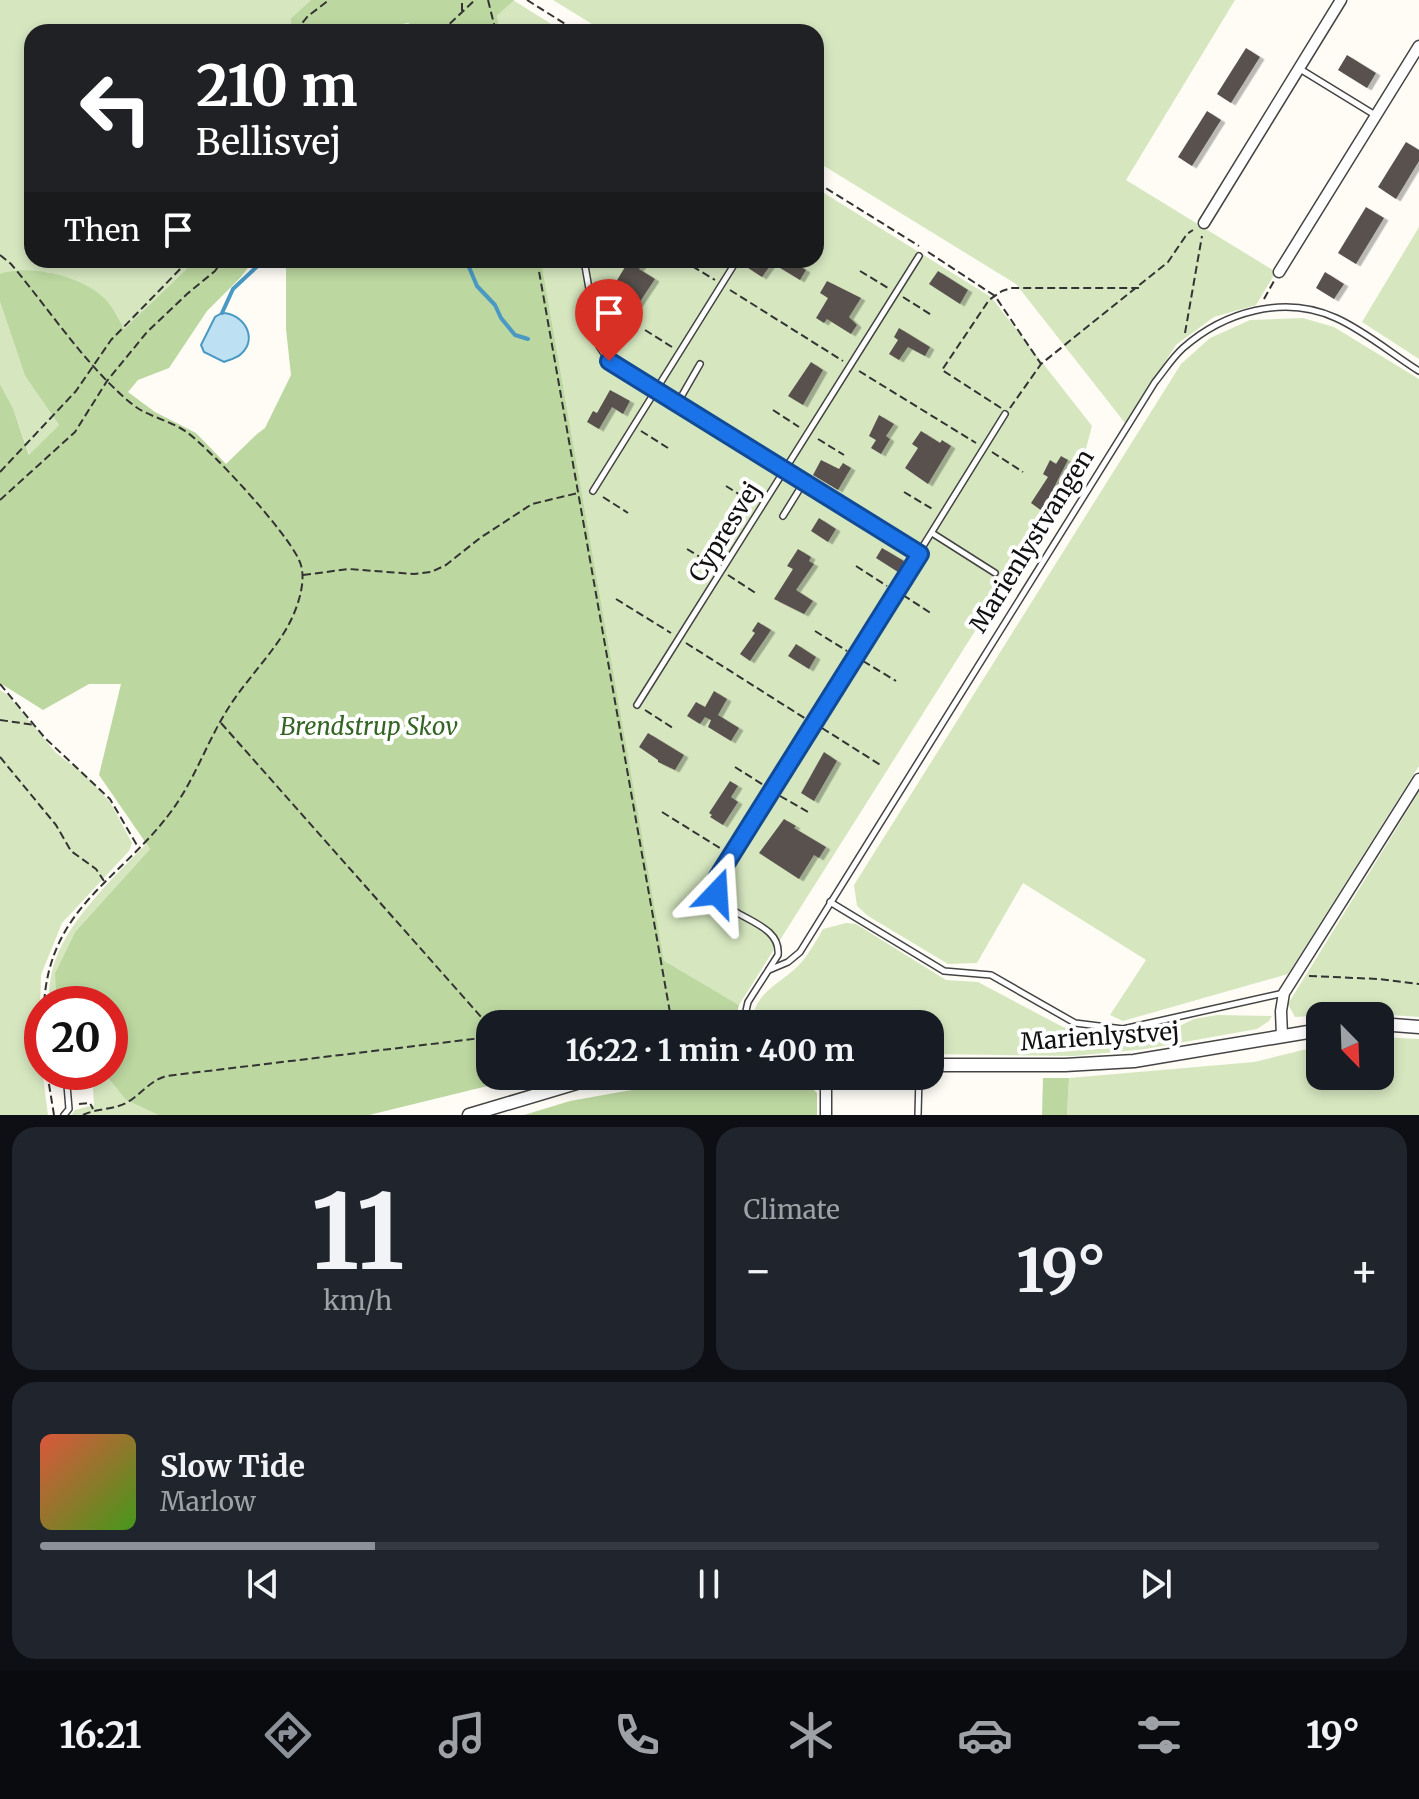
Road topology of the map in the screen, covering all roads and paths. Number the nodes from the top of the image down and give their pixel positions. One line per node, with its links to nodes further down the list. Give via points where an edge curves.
1 (329, 0): 8 (path)
2 (462, 0): 7 (path)
3 (475, 0): 7 (path)
4 (488, 0): 10 (path)
5 (527, 0): 11 (path)
6 (1341, 0): 13 (street)
7 (462, 12): 9 (path)
8 (302, 24)
9 (449, 24)
10 (494, 24)
11 (565, 24)
12 (1419, 46): 14 (street)
13 (1300, 69): 14 (lane); 16 (street)
14 (1376, 115): 24 (street)
15 (824, 187): 26 (path)
16 (1204, 223): 25 (path, via 1187,234 1168,262); 29 (path, via 1185,335)
17 (0, 255): 31 (path)
18 (919, 256): 41 (lane, Cypresvej)
19 (181, 268): 31 (path)
20 (217, 268): 35 (path, via 147,332)
21 (538, 268): 47 (path)
22 (585, 268): 36 (lane, via 603,355)
23 (732, 268): 30 (lane)
24 (1279, 272): 27 (path)
25 (1139, 288): 26 (path, via 1011,288); 33 (path)
26 (995, 296): 33 (path); 33 (path, via 942,370 1007,412)
27 (1258, 310): 29 (lane, Marienlystvangen, via 1231,317); 34 (lane, Marienlystvangen, via 1288,307 1337,318)
28 (645, 330): 30 (path)
29 (1190, 343): 73 (lane, Marienlystvangen, via 1155,382)
30 (680, 352): 36 (lane)
31 (93, 364): 35 (path); 42 (path, via 76,391)
32 (700, 364): 37 (lane)
33 (1041, 364)
34 (1419, 371)
35 (107, 381): 48 (path, via 75,432); 56 (path, via 138,408 187,433 219,464 279,529 300,561)
36 (655, 390): 37 (lane); 39 (lane)
37 (677, 404): 41 (lane)
38 (1005, 414): 52 (lane)
39 (633, 426): 40 (path); 45 (lane)
40 (668, 448)
41 (786, 470): 43 (lane); 49 (lane, Cypresvej)
42 (0, 471)
43 (804, 482): 51 (lane); 54 (lane)
44 (726, 486): 49 (path)
45 (593, 491): 50 (path)
46 (904, 492): 52 (path)
47 (578, 493): 56 (path, via 532,504 431,572 349,569); 79 (path)
48 (0, 500)
49 (761, 508): 58 (lane, Cypresvej)
50 (628, 513)
51 (783, 516)
52 (943, 516): 53 (lane)
53 (932, 533): 54 (lane); 55 (lane)
54 (920, 554): 63 (lane)
55 (995, 573)
56 (302, 575): 62 (path, via 289,625)
57 (616, 599): 58 (path)
58 (679, 639): 60 (lane, Cypresvej); 63 (path)
59 (0, 684): 64 (path)
60 (637, 705): 65 (path)
61 (0, 720): 64 (path)
62 (221, 723): 70 (path, via 169,814); 81 (path)
63 (814, 724): 67 (path); 71 (lane)
64 (36, 725): 70 (path, via 110,799)
65 (673, 728)
66 (0, 757): 72 (path, via 71,851)
67 (882, 766)
68 (1419, 779): 75 (street)
69 (662, 812): 71 (path)
70 (138, 847): 72 (path)
71 (731, 855): 74 (lane, via 717,878 717,893 727,906 776,938 778,955)
72 (105, 882): 77 (path, via 63,933 50,959)
73 (830, 902): 74 (lane, Marienlystvangen, via 800,952); 78 (lane, via 944,971 991,975 1075,1023 1123,1029)
74 (769, 970): 80 (lane)
75 (1294, 975): 76 (path); 78 (street)
76 (1419, 984)
77 (46, 986)
78 (1284, 993): 85 (street)
79 (669, 1010)
80 (746, 1010)
81 (476, 1011)
82 (1394, 1025): 83 (street)
83 (1419, 1027)
84 (1306, 1032): 85 (street, Marienlystvej)
85 (1282, 1036): 87 (street, Marienlystvej, via 1134,1061)
86 (476, 1039): 93 (path, via 166,1076 126,1103)
87 (944, 1065)
88 (50, 1090): 95 (path)
89 (66, 1090): 94 (lane)
90 (553, 1090): 97 (street)
91 (826, 1090): 98 (street)
92 (919, 1090): 99 (lane)
93 (93, 1110): 94 (path, via 90,1103); 96 (path)
94 (66, 1112)
95 (54, 1115)
96 (83, 1115)
97 (469, 1115)
98 (826, 1115)
99 (918, 1115)

